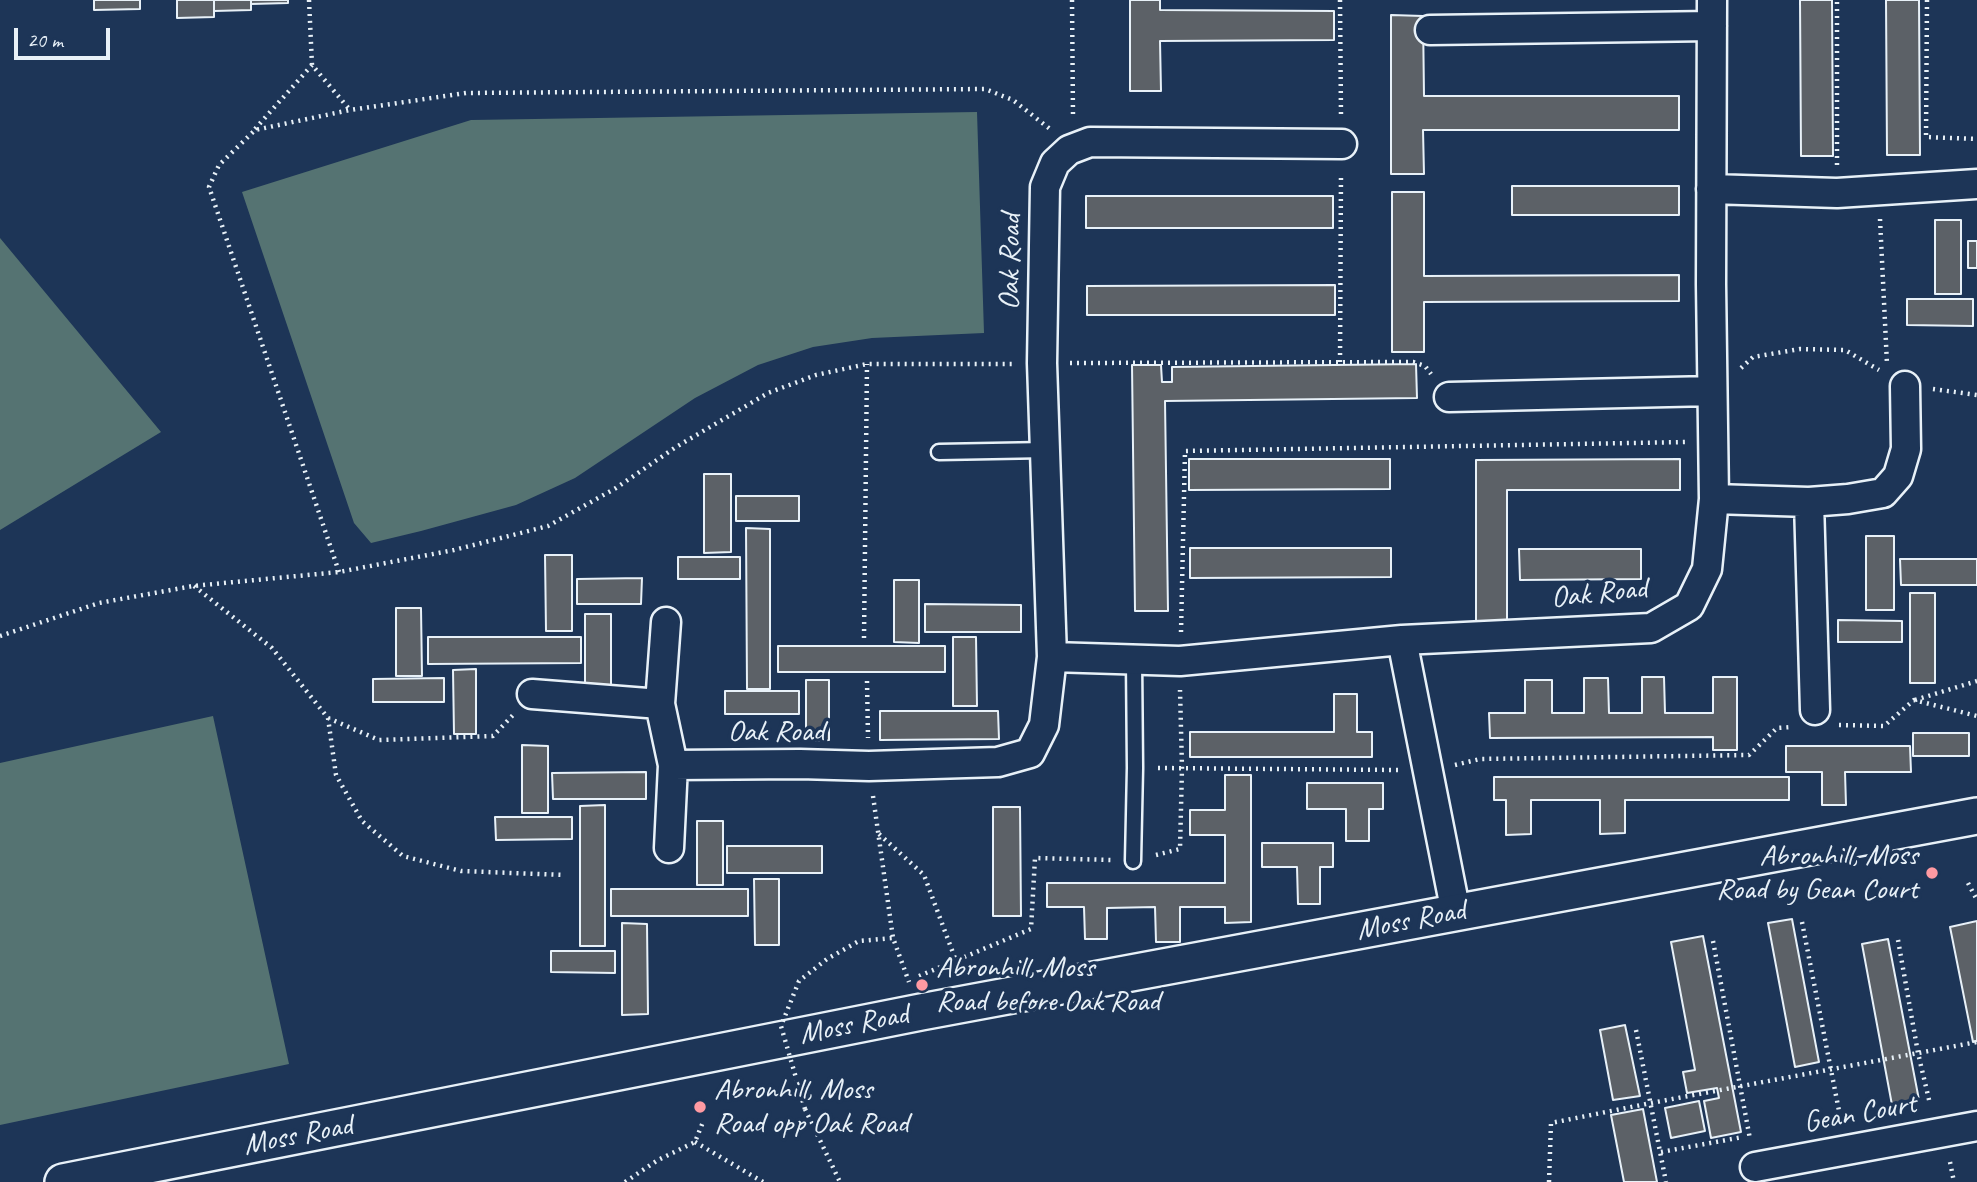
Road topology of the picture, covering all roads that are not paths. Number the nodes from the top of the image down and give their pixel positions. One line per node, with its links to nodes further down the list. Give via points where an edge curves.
1 (1712, 13): 2 (street, Oak Road); 5 (street, Oak Road)
2 (1430, 30)
3 (1342, 144): 9 (street, Oak Road, via 1090,142 1069,150 1055,163 1045,187 1042,363)
4 (1977, 184): 5 (street, via 1838,193)
5 (1712, 189): 7 (street, Oak Road)
6 (1905, 386): 12 (street, via 1906,449 1898,476 1883,494)
7 (1712, 391): 8 (street); 11 (street, Oak Road)
8 (1449, 397)
9 (1046, 450): 10 (lane); 15 (street, Oak Road)
10 (939, 452)
11 (1714, 499): 12 (street); 14 (street, Oak Road, via 1707,569 1689,606 1651,628)
12 (1809, 502): 19 (street)
13 (666, 622): 18 (street)
14 (1402, 640): 16 (street, Oak Road, via 1180,661); 24 (street)
15 (1052, 657): 16 (street, Oak Road); 20 (street, Oak Road, via 1044,725 1030,753 998,762)
16 (1134, 661): 23 (lane)
17 (532, 694): 18 (street)
18 (660, 704): 20 (street)
19 (1816, 720)
20 (673, 765): 22 (street)
21 (1977, 816): 24 (street, Moss Road)
22 (669, 848)
23 (1133, 861)
24 (1456, 912): 27 (street, Moss Road, via 921,1012)
25 (1977, 1126): 26 (street, Gean Court)
26 (1755, 1167)
27 (63, 1182)

